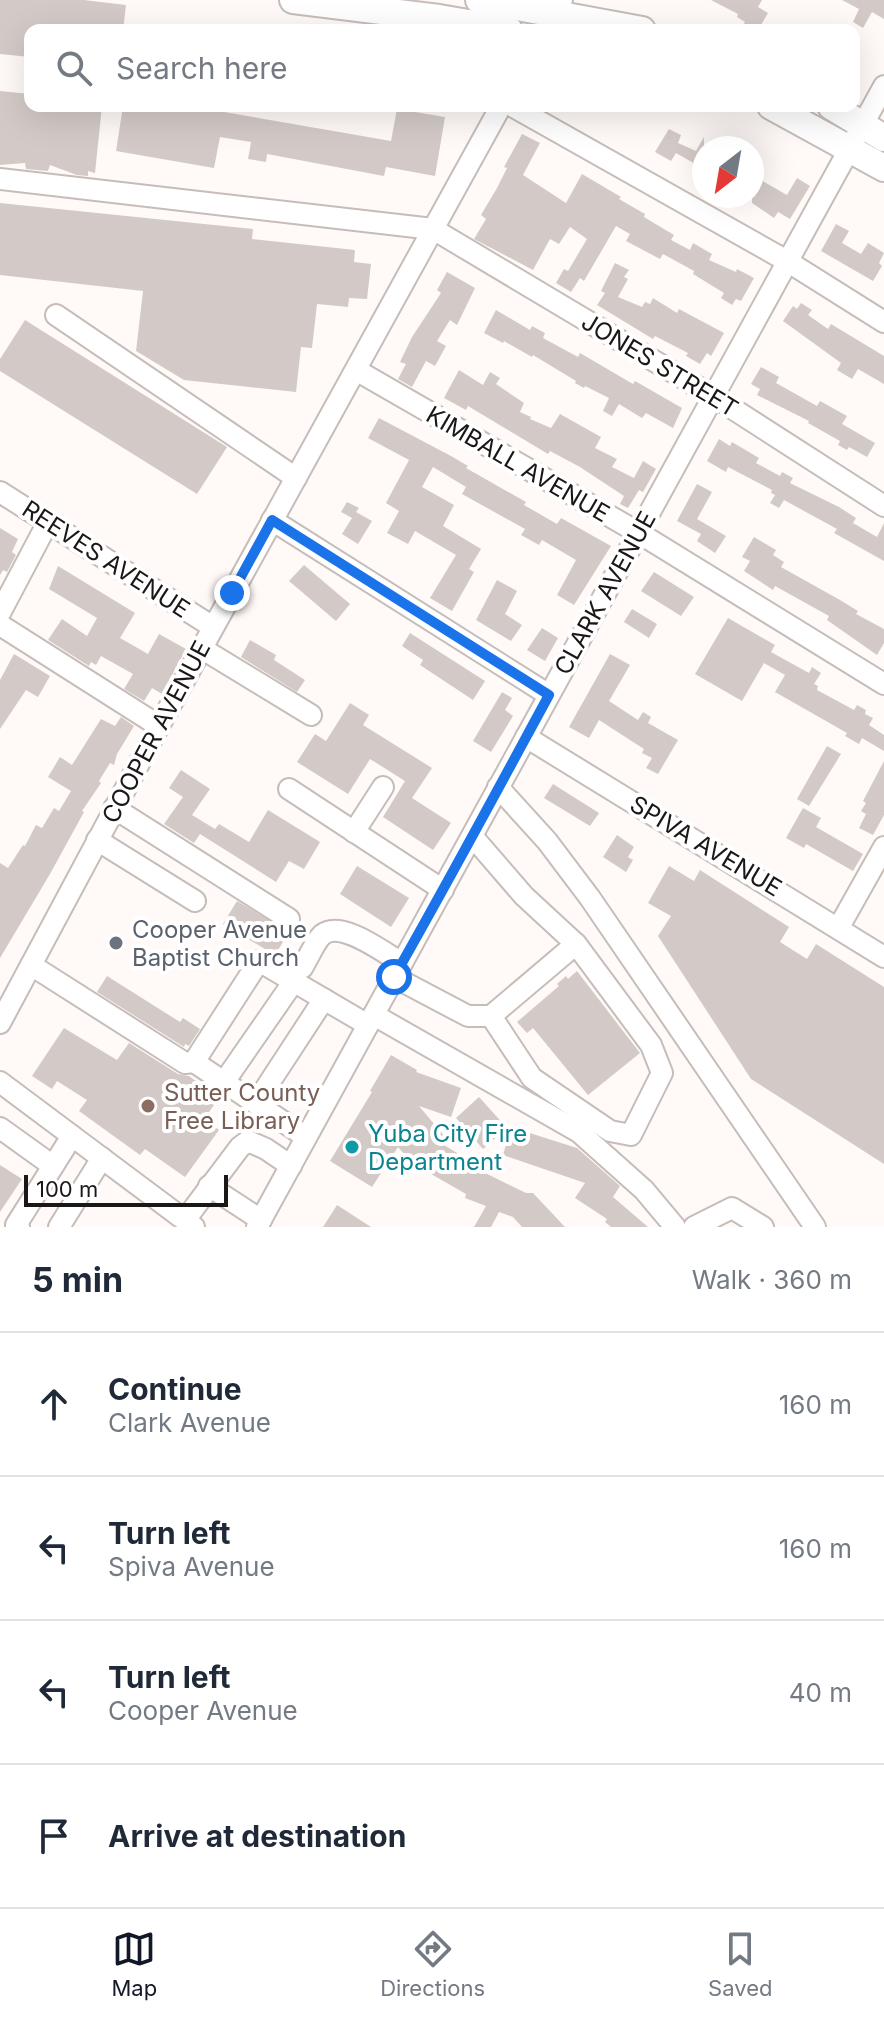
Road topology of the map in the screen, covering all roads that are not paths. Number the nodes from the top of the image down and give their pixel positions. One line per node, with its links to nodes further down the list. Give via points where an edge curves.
1 (479, 0): 3 (main road)
2 (302, 1): 4 (main road)
3 (555, 14): 5 (main road)
4 (474, 24)
5 (609, 24)
6 (884, 86): 11 (street, CLARK AVENUE)
7 (498, 112): 15 (street, COOPER AVENUE)
8 (523, 112): 16 (street)
9 (782, 112): 12 (main road)
10 (841, 112): 11 (main road)
11 (873, 132): 12 (street, CLARK AVENUE)
12 (851, 149): 13 (main road); 16 (street, CLARK AVENUE)
13 (884, 168)
14 (0, 179): 15 (street)
15 (433, 229): 19 (street, COOPER AVENUE); 20 (street, JONES STREET)
16 (787, 261): 18 (street); 20 (street, CLARK AVENUE)
17 (56, 315): 21 (street)
18 (884, 322)
19 (356, 370): 21 (street, COOPER AVENUE); 26 (street, KIMBALL AVENUE)
20 (713, 396): 23 (street, JONES STREET); 26 (street, CLARK AVENUE)
21 (296, 478): 24 (street, COOPER AVENUE)
22 (0, 492): 25 (street, REEVES AVENUE)
23 (884, 506)
24 (272, 520): 29 (street, COOPER AVENUE); 32 (street)
25 (48, 522): 27 (street); 29 (street, REEVES AVENUE)
26 (639, 533): 31 (street, KIMBALL AVENUE); 32 (street, CLARK AVENUE)
27 (0, 613)
28 (0, 625): 34 (street)
29 (213, 627): 30 (street, COOPER AVENUE)
30 (201, 648): 33 (street); 34 (street, COOPER AVENUE)
31 (884, 684)
32 (549, 695): 35 (street, CLARK AVENUE)
33 (311, 715)
34 (159, 726): 39 (street, COOPER AVENUE)
35 (526, 737): 37 (street, CLARK AVENUE); 47 (street, SPIVA AVENUE)
36 (383, 787): 40 (street)
37 (498, 787): 41 (street, CLARK AVENUE); 75 (street, via 590,898)
38 (289, 789): 40 (street)
39 (114, 808): 42 (street, COOPER AVENUE); 46 (street)
40 (354, 832): 44 (street)
41 (473, 837): 44 (street, CLARK AVENUE); 48 (street, via 524,896)
42 (97, 840): 45 (street); 50 (street, COOPER AVENUE)
43 (884, 847): 47 (street)
44 (443, 890): 51 (street, CLARK AVENUE)
45 (195, 901)
46 (289, 919)
47 (839, 927): 49 (street, SPIVA AVENUE)
48 (576, 944): 54 (street); 54 (street, via 651,1045 662,1073 631,1135 610,1131 532,1078)
49 (884, 957)
50 (31, 965): 56 (street, COOPER AVENUE); 57 (street, via 185,1063)
51 (398, 970): 52 (street, via 345,931 334,931 323,935); 54 (street, via 468,1016); 55 (street, CLARK AVENUE)
52 (298, 975): 53 (street); 57 (street, via 259,961); 59 (street)
53 (324, 999): 55 (street); 60 (street)
54 (491, 1016)
55 (371, 1020): 63 (street, CLARK AVENUE); 72 (street, via 579,1132 644,1190)
56 (0, 1023)
57 (194, 1062): 59 (street)
58 (0, 1082): 62 (street)
59 (224, 1082): 60 (street)
60 (256, 1103): 63 (street)
61 (0, 1128): 65 (street)
62 (72, 1136): 64 (street); 65 (street)
63 (306, 1137): 66 (street, CLARK AVENUE)
64 (102, 1158): 68 (street); 71 (street)
65 (53, 1166): 70 (street)
66 (291, 1166): 67 (street, via 248,1141); 69 (street, CLARK AVENUE)
67 (209, 1186): 68 (street); 69 (street)
68 (190, 1223)
69 (259, 1224)
70 (19, 1227)
71 (59, 1227)
72 (675, 1227)
73 (694, 1227): 74 (street, via 732,1208)
74 (763, 1227)
75 (815, 1227)

